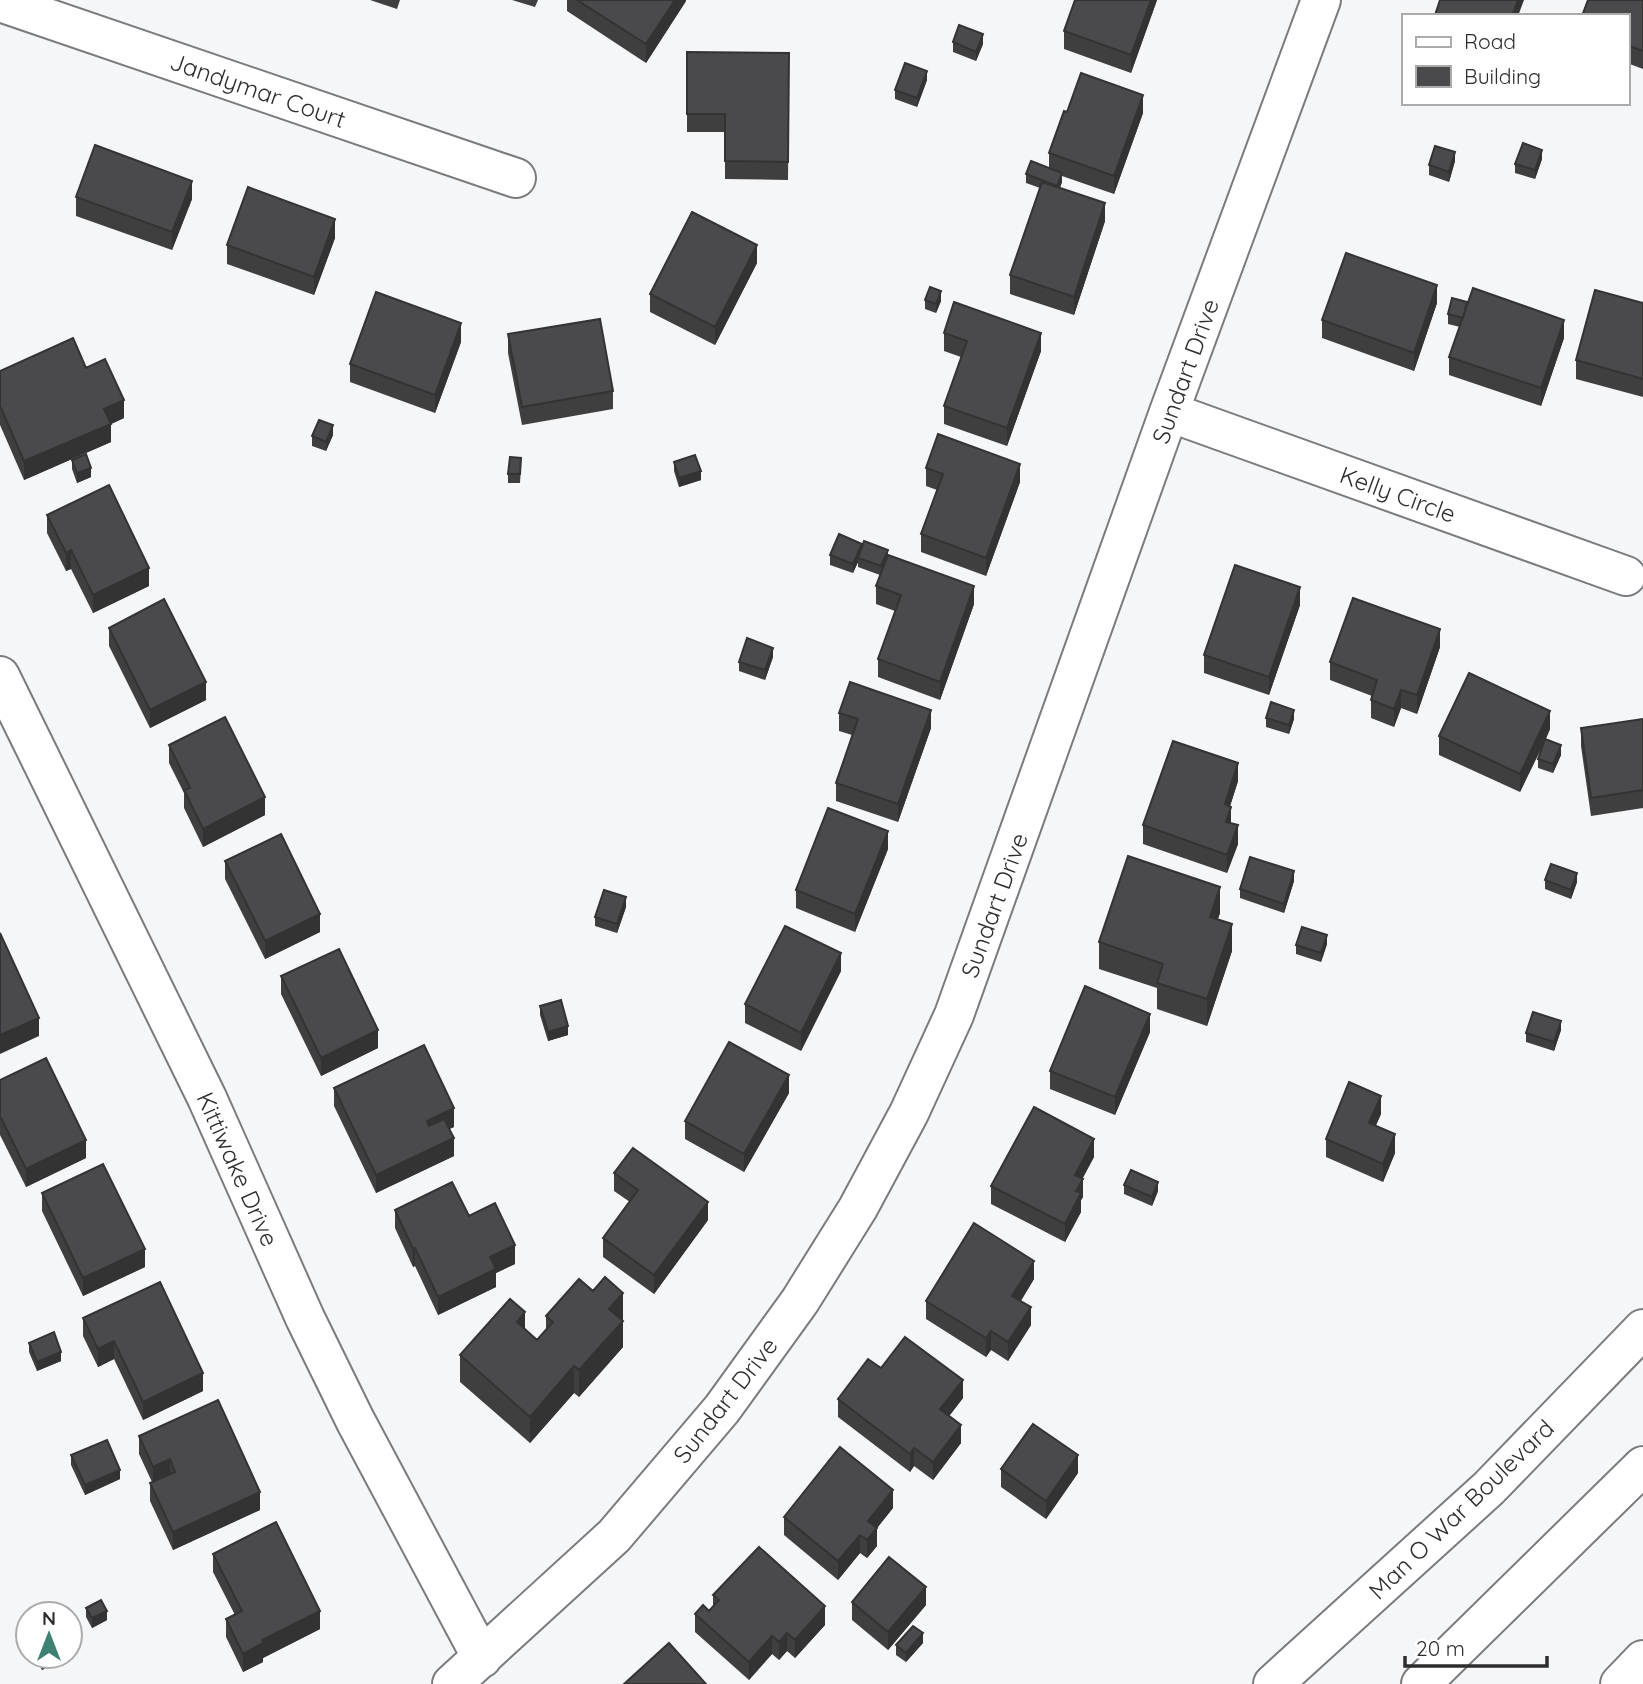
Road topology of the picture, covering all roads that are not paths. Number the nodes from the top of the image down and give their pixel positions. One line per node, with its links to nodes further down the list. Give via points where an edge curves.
1 (1321, 0): 4 (street, Sundart Drive)
2 (0, 2): 3 (street, Jandymar Court)
3 (516, 178)
4 (1169, 412): 5 (street, Kelly Circle); 9 (street, Sundart Drive, via 954,1015 858,1209 800,1301 713,1419 614,1535)
5 (1626, 576)
6 (0, 676): 9 (street, Kittiwake Drive, via 206,1098 338,1386)
7 (1643, 1329): 12 (street, Man O War Boulevard, via 1489,1488)
8 (1643, 1466): 13 (street)
9 (482, 1658): 11 (street, Sundart Drive)
10 (1643, 1660): 14 (street)
11 (452, 1684)
12 (1273, 1684)
13 (1421, 1684)
14 (1620, 1684)

